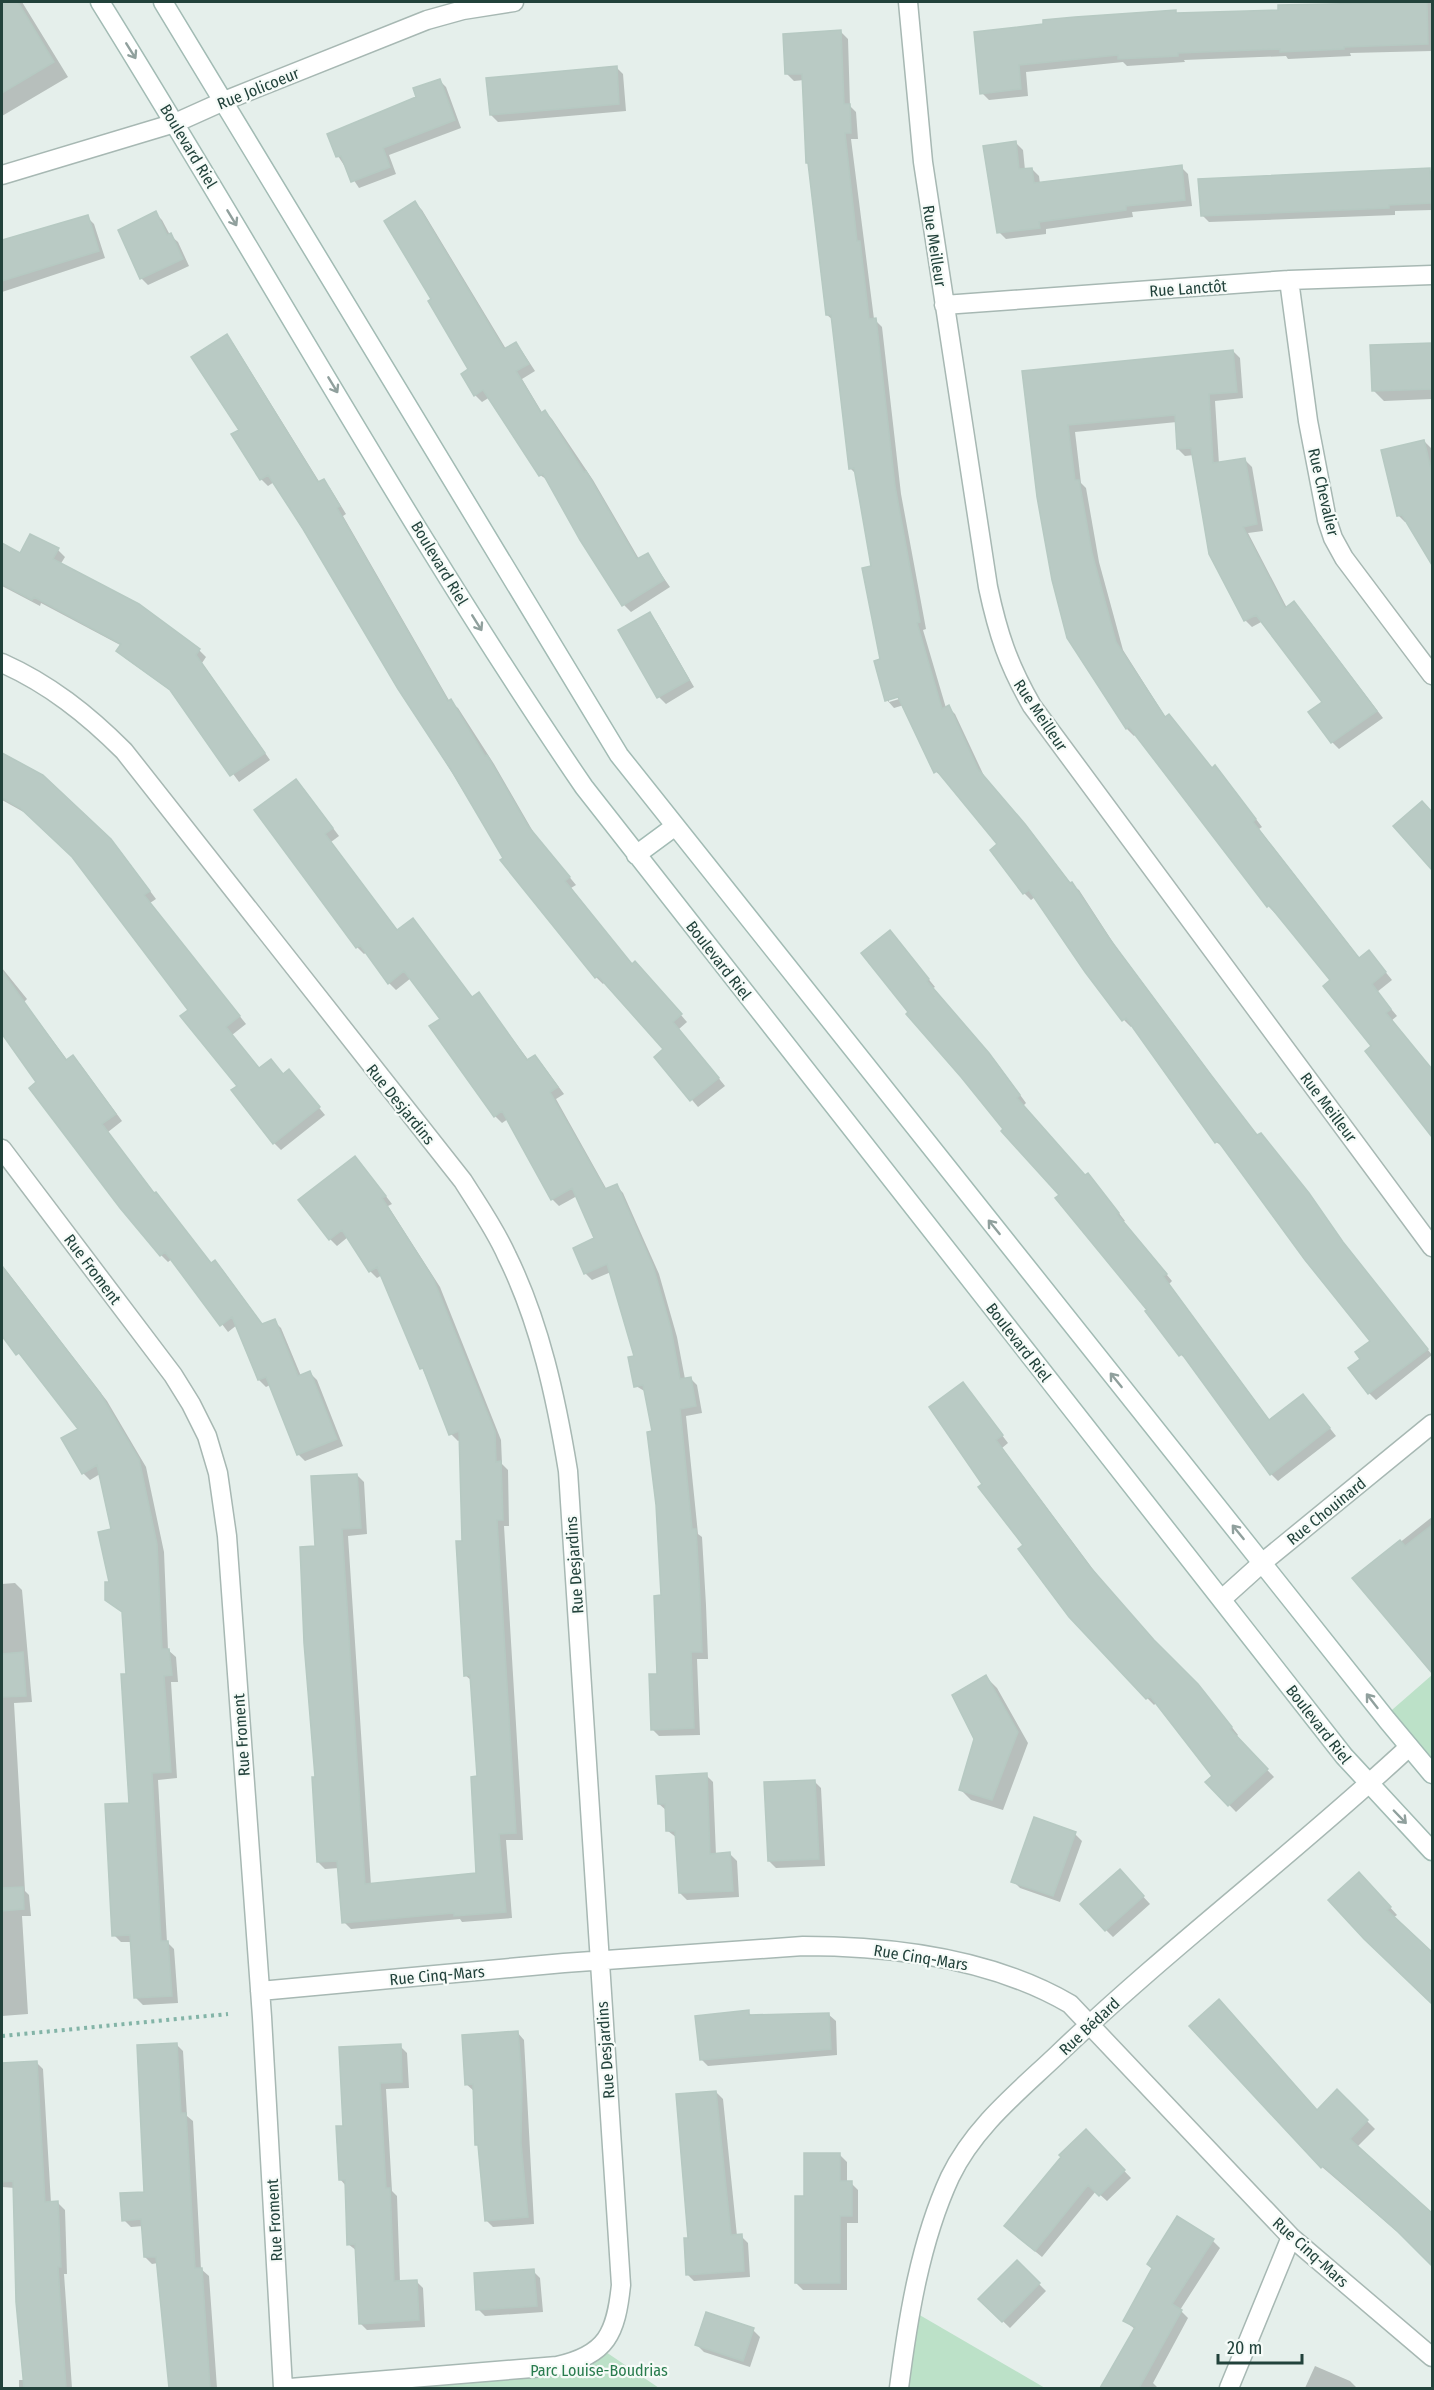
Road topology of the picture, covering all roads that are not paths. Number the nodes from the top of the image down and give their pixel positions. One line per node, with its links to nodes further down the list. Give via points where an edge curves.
1 (100, 2): 6 (street, Boulevard Riel, one-way to 6)
2 (163, 2): 5 (street)
3 (514, 2): 5 (street, Rue Jolicoeur, via 427,20)
4 (908, 2): 10 (street, Rue Meilleur, via 923,162)
5 (224, 101): 6 (street, Rue Jolicoeur); 13 (street, via 572,681 619,755)
6 (175, 123): 7 (street, Rue Jolicoeur); 14 (street, Boulevard Riel, one-way to 14, via 531,710)
7 (2, 175)
8 (1432, 275): 9 (street, Rue Lanctôt)
9 (1289, 280): 10 (street, Rue Lanctôt); 12 (street, Rue Chevalier, via 1308,421 1333,538)
10 (944, 305): 16 (street, Rue Meilleur, via 988,587 1011,669 1032,706)
11 (2, 663): 24 (street, Rue Desjardins, via 29,675 86,715 152,783 463,1181 508,1256 538,1337 568,1471)
12 (1432, 675)
13 (674, 827): 14 (street); 18 (street, one-way to 13)
14 (636, 855): 19 (street, Boulevard Riel)
15 (2, 1149): 25 (street, Rue Froment, via 173,1375 210,1446 225,1504)
16 (1432, 1247)
17 (1432, 1424): 18 (street, Rue Chouinard)
18 (1262, 1563): 19 (street, Rue Chouinard); 20 (street, one-way to 18)
19 (1222, 1599): 22 (street, Boulevard Riel)
20 (1409, 1747): 21 (street); 22 (street, Rue Bédard)
21 (1432, 1773)
22 (1368, 1784): 23 (street, Boulevard Riel, one-way to 23); 26 (street, Rue Bédard)
23 (1432, 1851)
24 (599, 1961): 25 (street, Rue Cinq-Mars); 26 (street, Rue Cinq-Mars, via 803,1946 843,1946 928,1956 975,1965 1047,1990); 30 (street, Rue Desjardins, via 621,2285 613,2328 600,2348 581,2361 557,2366)
25 (260, 1991): 29 (street, Rue Froment)
26 (1090, 2022): 27 (street, Rue Cinq-Mars); 31 (street, Rue Bédard, via 970,2142 950,2177 923,2260)
27 (1291, 2236): 28 (street, Rue Cinq-Mars); 32 (street)
28 (1432, 2357)
29 (284, 2388)
30 (290, 2388)
31 (899, 2388)
32 (1230, 2388)

